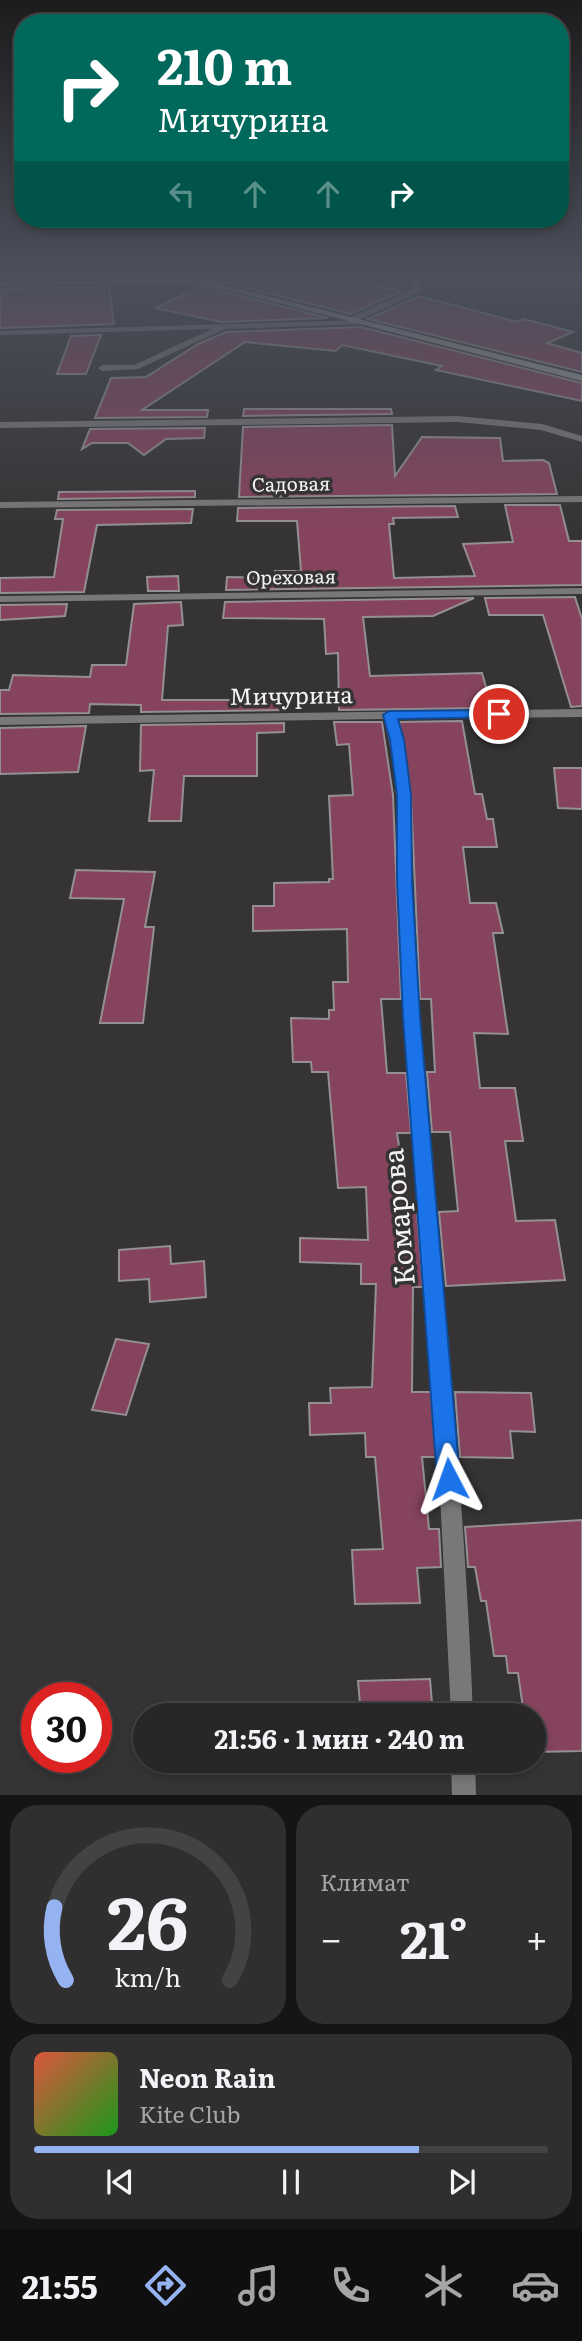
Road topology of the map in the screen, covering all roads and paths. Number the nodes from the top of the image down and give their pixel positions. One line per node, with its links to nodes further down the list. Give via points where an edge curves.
1 (146, 362): 3 (street, via 135,367)
2 (519, 362): 4 (street)
3 (102, 368)
4 (582, 378)
5 (0, 425): 6 (street, via 458,419 542,427)
6 (582, 439)
7 (582, 499): 8 (street, Садовая)
8 (0, 505)
9 (582, 591): 10 (street, Ореховая)
10 (0, 599)
11 (582, 713): 12 (street, Мичурина)
12 (389, 715): 13 (street, Мичурина); 14 (street, Комарова, via 404,795 412,1017 459,1609)
13 (0, 722)
14 (462, 1703)
15 (463, 1773): 16 (street)
16 (464, 1795)

